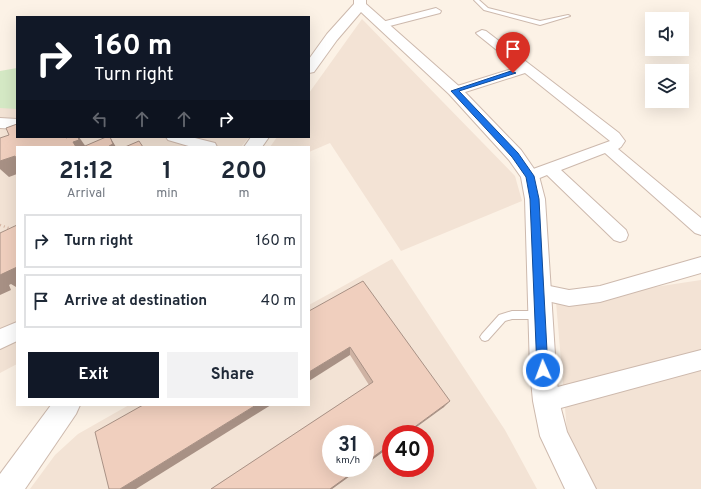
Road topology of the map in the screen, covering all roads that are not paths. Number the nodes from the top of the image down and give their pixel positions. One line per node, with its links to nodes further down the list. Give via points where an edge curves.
1 (476, 0): 4 (lane, via 486,9 540,24)
2 (360, 3): 5 (street); 7 (street)
3 (436, 11): 5 (street)
4 (568, 16)
5 (382, 25): 9 (street)
6 (482, 33): 8 (street)
7 (310, 68)
8 (527, 68): 9 (street); 14 (street, via 618,140 616,144)
9 (455, 91): 16 (street, via 515,155)
10 (0, 123): 11 (street)
11 (16, 124)
12 (177, 138): 13 (street)
13 (206, 146)
14 (607, 147): 15 (street); 17 (street)
15 (550, 169): 16 (street); 18 (street)
16 (530, 176): 20 (street, via 535,199)
17 (701, 228)
18 (620, 235)
19 (701, 265): 20 (street, via 600,294 569,298)
20 (540, 292): 21 (street)
21 (541, 316): 23 (lane, via 512,315 502,318); 26 (street)
22 (16, 331): 24 (street)
23 (485, 337)
24 (0, 339)
25 (701, 360): 26 (street)
26 (546, 401): 29 (street, via 554,436)
27 (66, 406): 28 (street)
28 (7, 489)
29 (581, 489)

